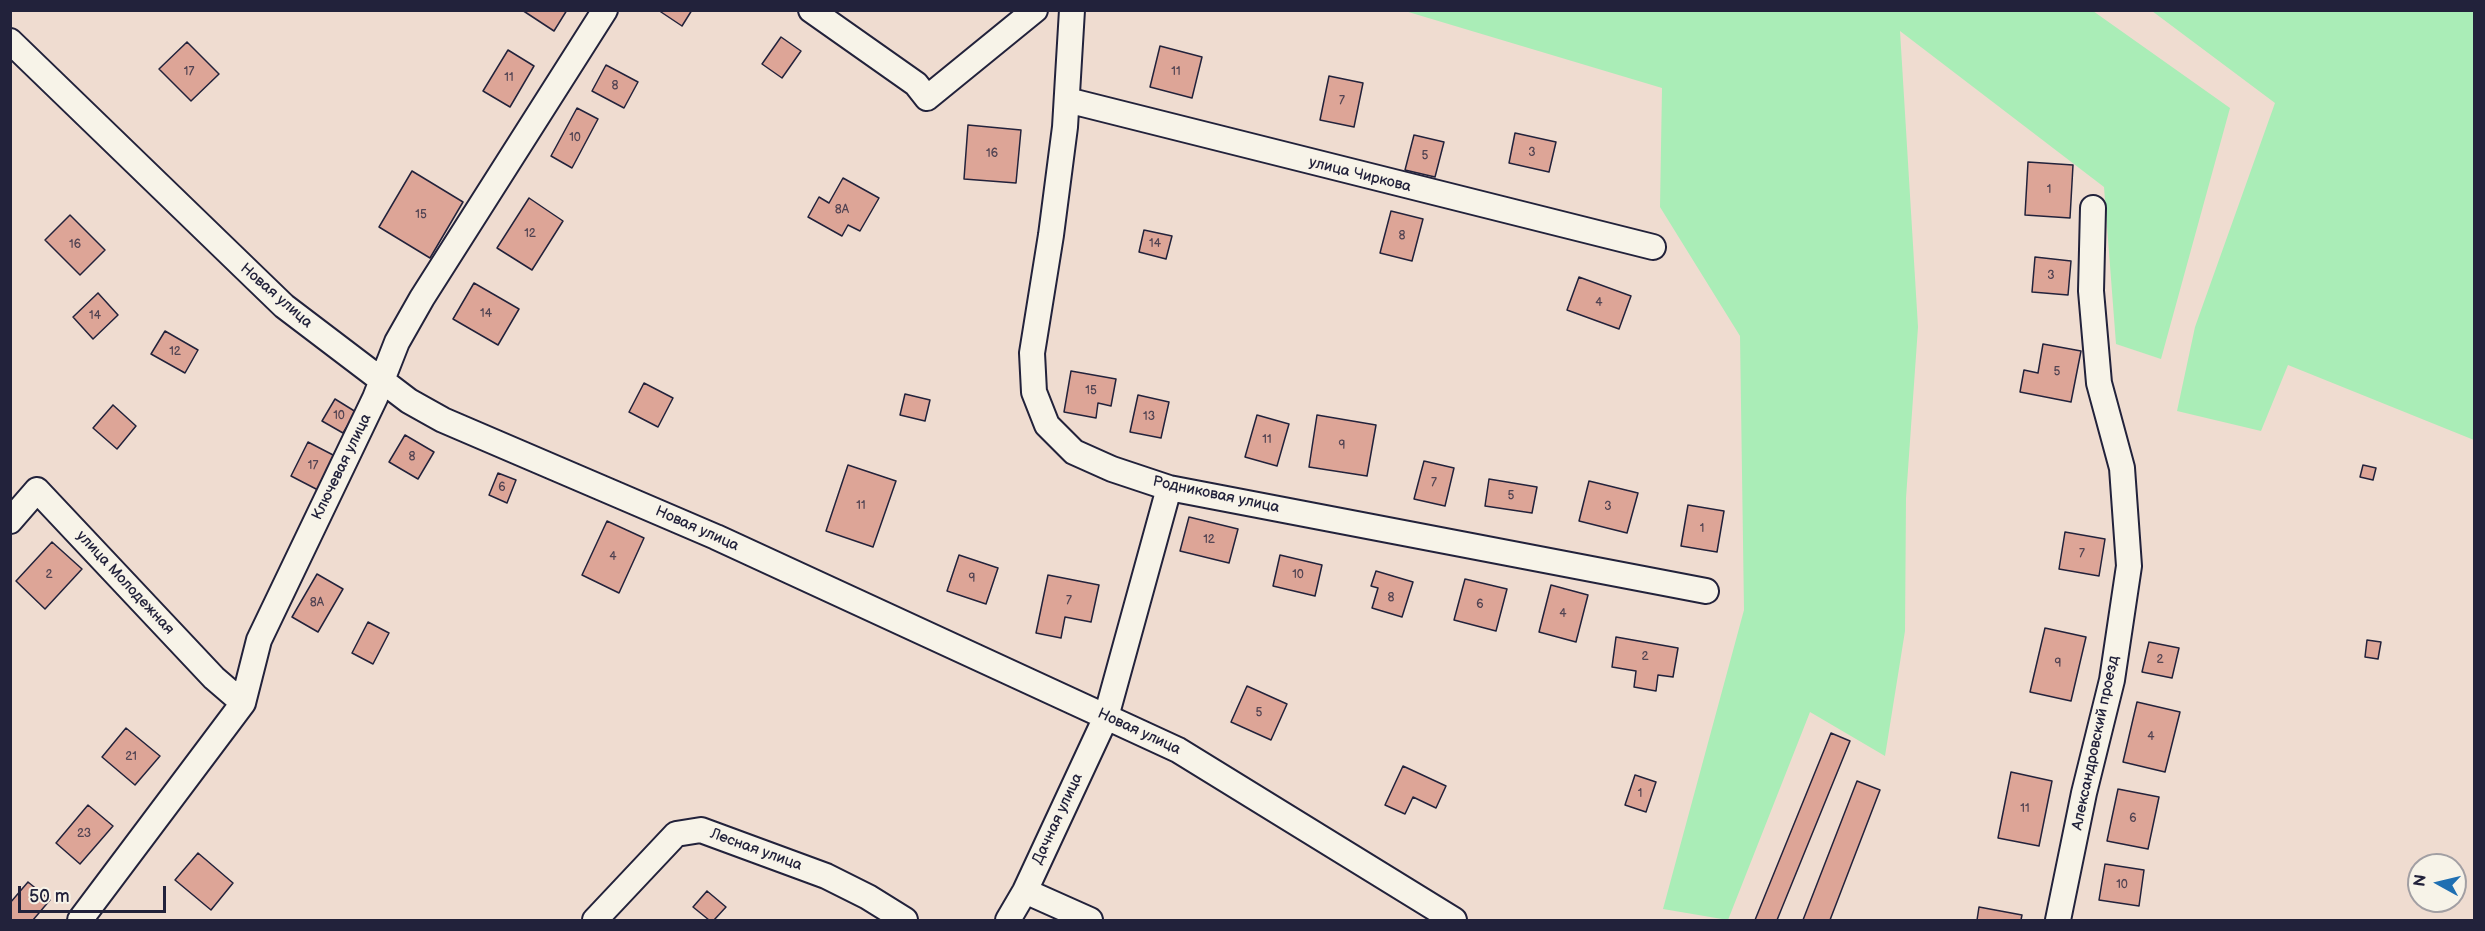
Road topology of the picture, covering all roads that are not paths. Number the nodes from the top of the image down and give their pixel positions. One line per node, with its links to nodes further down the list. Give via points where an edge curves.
1 (605, 10): 9 (street, Ключевая улица, via 422,298 397,342)
2 (811, 10): 3 (street, via 916,84 927,98)
3 (1035, 10)
4 (1072, 10): 6 (street, Родниковая улица)
5 (10, 41): 9 (street, Новая улица, via 284,306)
6 (1067, 100): 8 (street, улица Чиркова); 10 (street, Родниковая улица, via 1053,224 1032,353 1034,392 1047,425 1074,452)
7 (2093, 208): 22 (street, Александровский проезд, via 2091,291 2099,383 2122,468 2129,566 2112,680)
8 (1653, 247)
9 (382, 380): 13 (street, Ключевая улица, via 260,640); 14 (street, Новая улица, via 409,401 444,420 716,537)
10 (1169, 488): 12 (street, Родниковая улица); 14 (street, Дачная улица)
11 (10, 521): 13 (street, улица Молодежная, via 37,490)
12 (1706, 591)
13 (243, 704): 16 (street, Ключевая улица)
14 (1106, 717): 15 (street, Дачная улица); 21 (street, Новая улица, via 1178,750)
15 (1024, 891): 19 (street, Дачная улица); 20 (street)
16 (80, 921)
17 (595, 921): 18 (street, Лесная улица, via 676,834 701,830 826,876)
18 (905, 921)
19 (1008, 921)
20 (1090, 921)
21 (1454, 921)
22 (2058, 921)

